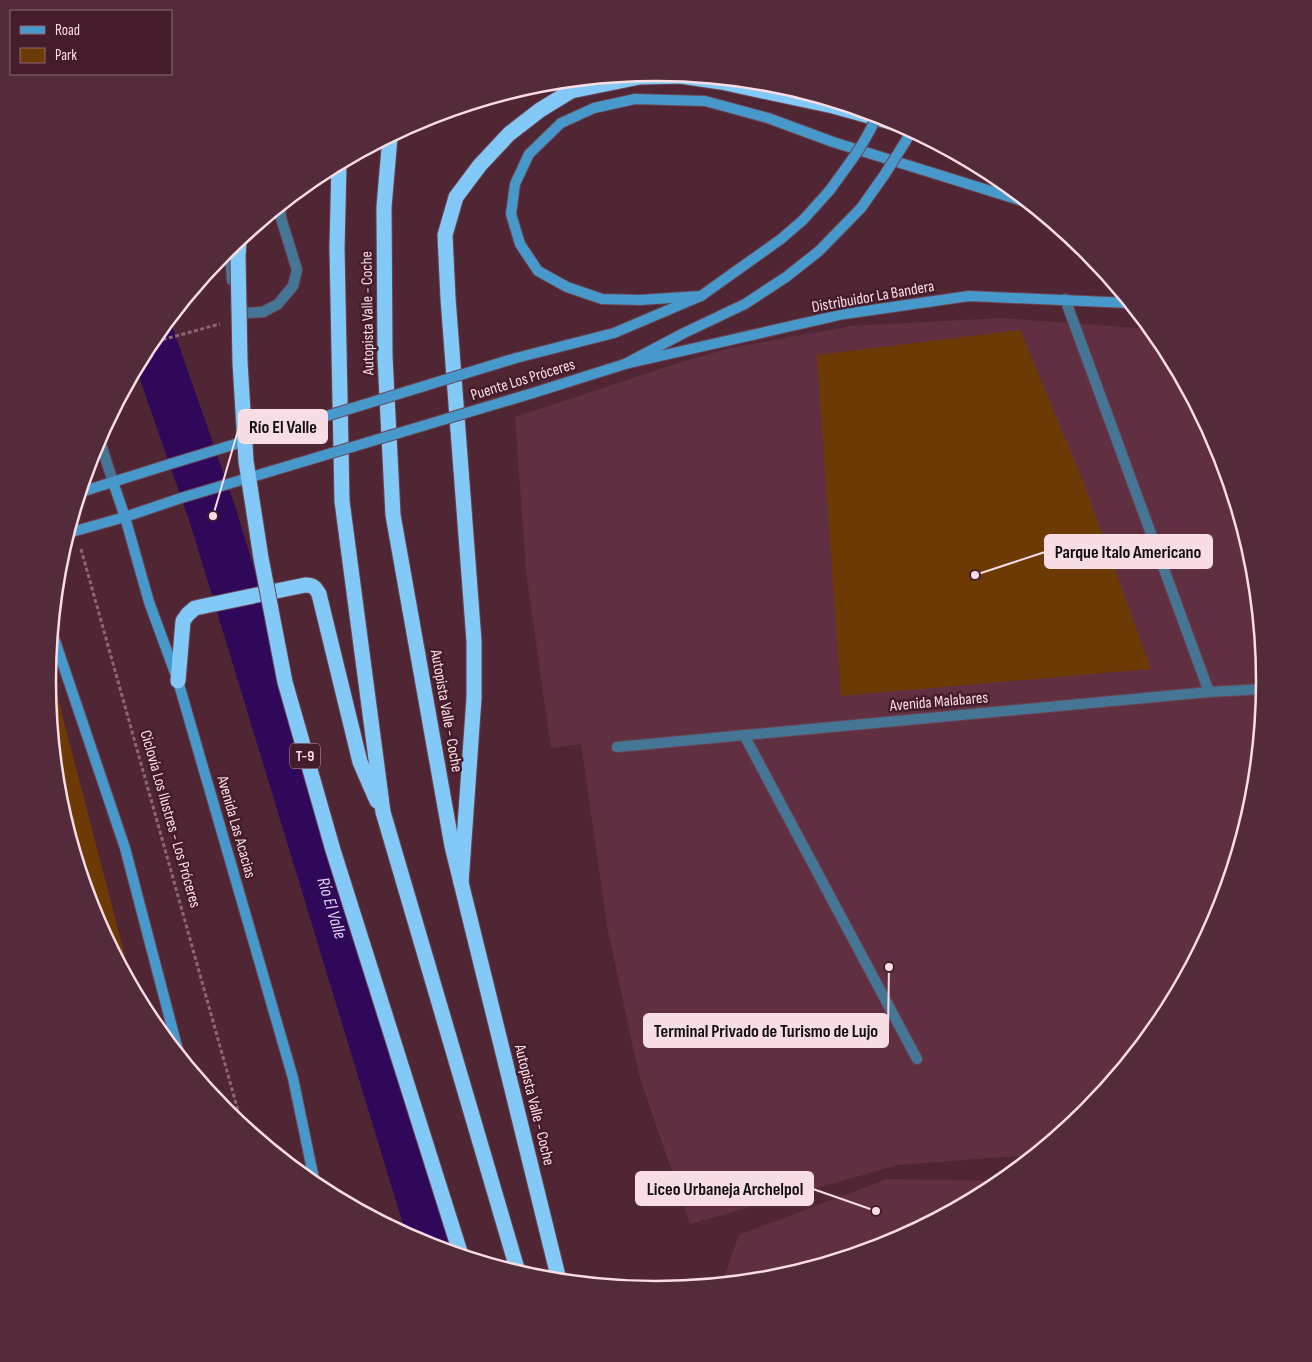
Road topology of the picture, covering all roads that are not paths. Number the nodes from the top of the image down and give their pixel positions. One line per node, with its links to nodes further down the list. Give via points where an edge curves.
1 (606, 84): 26 (highway, via 571,91 509,134 456,196 445,235 474,640 474,698)
2 (874, 122): 10 (main road, Puente Los Próceres, bridge, via 830,190 803,220)
3 (908, 137): 13 (main road, Puente Los Próceres, bridge, via 861,208 819,251 786,278 745,304)
4 (389, 144): 26 (highway, Autopista Valle - Coche, via 384,207 385,357 393,515)
5 (340, 172): 25 (highway, via 337,248 342,501)
6 (1010, 197): 10 (main road, via 833,142 768,118 705,101 635,99 594,108 561,123 529,154 515,184 511,214 520,244 538,271 567,288 602,299)
7 (281, 214): 9 (street, via 297,270 293,286 278,304 263,312 237,308)
8 (238, 251): 30 (highway, T-9, bridge, via 246,461 285,682 333,850)
9 (231, 258)
10 (701, 296): 15 (main road, Puente Los Próceres, bridge, via 614,333 516,358)
11 (1065, 299): 12 (main road, Distribuidor La Bandera); 13 (main road, Distribuidor La Bandera, via 969,296 853,313); 22 (street)
12 (1121, 302)
13 (626, 364): 17 (main road, Puente Los Próceres, bridge)
14 (103, 450): 15 (street)
15 (113, 482): 16 (main road, Puente Los Próceres); 17 (main road, Avenida Las Acacias)
16 (87, 490)
17 (125, 517): 18 (main road, Puente Los Próceres); 20 (main road, Avenida Las Acacias, via 149,602)
18 (76, 531)
19 (58, 649): 27 (main road, via 125,848)
20 (178, 681): 25 (highway, via 183,621 195,608 304,585 315,587 360,762); 29 (main road, Avenida Las Acacias, via 293,1078)
21 (1256, 689): 22 (street, Avenida Malabares)
22 (1209, 692): 23 (street, Avenida Malabares)
23 (744, 735): 24 (street, Avenida Malabares); 28 (street)
24 (617, 747)
25 (383, 812): 31 (highway)
26 (461, 883): 32 (highway, Autopista Valle - Coche)
27 (175, 1039)
28 (917, 1059)
29 (313, 1173)
30 (459, 1247)
31 (515, 1263)
32 (557, 1272)

